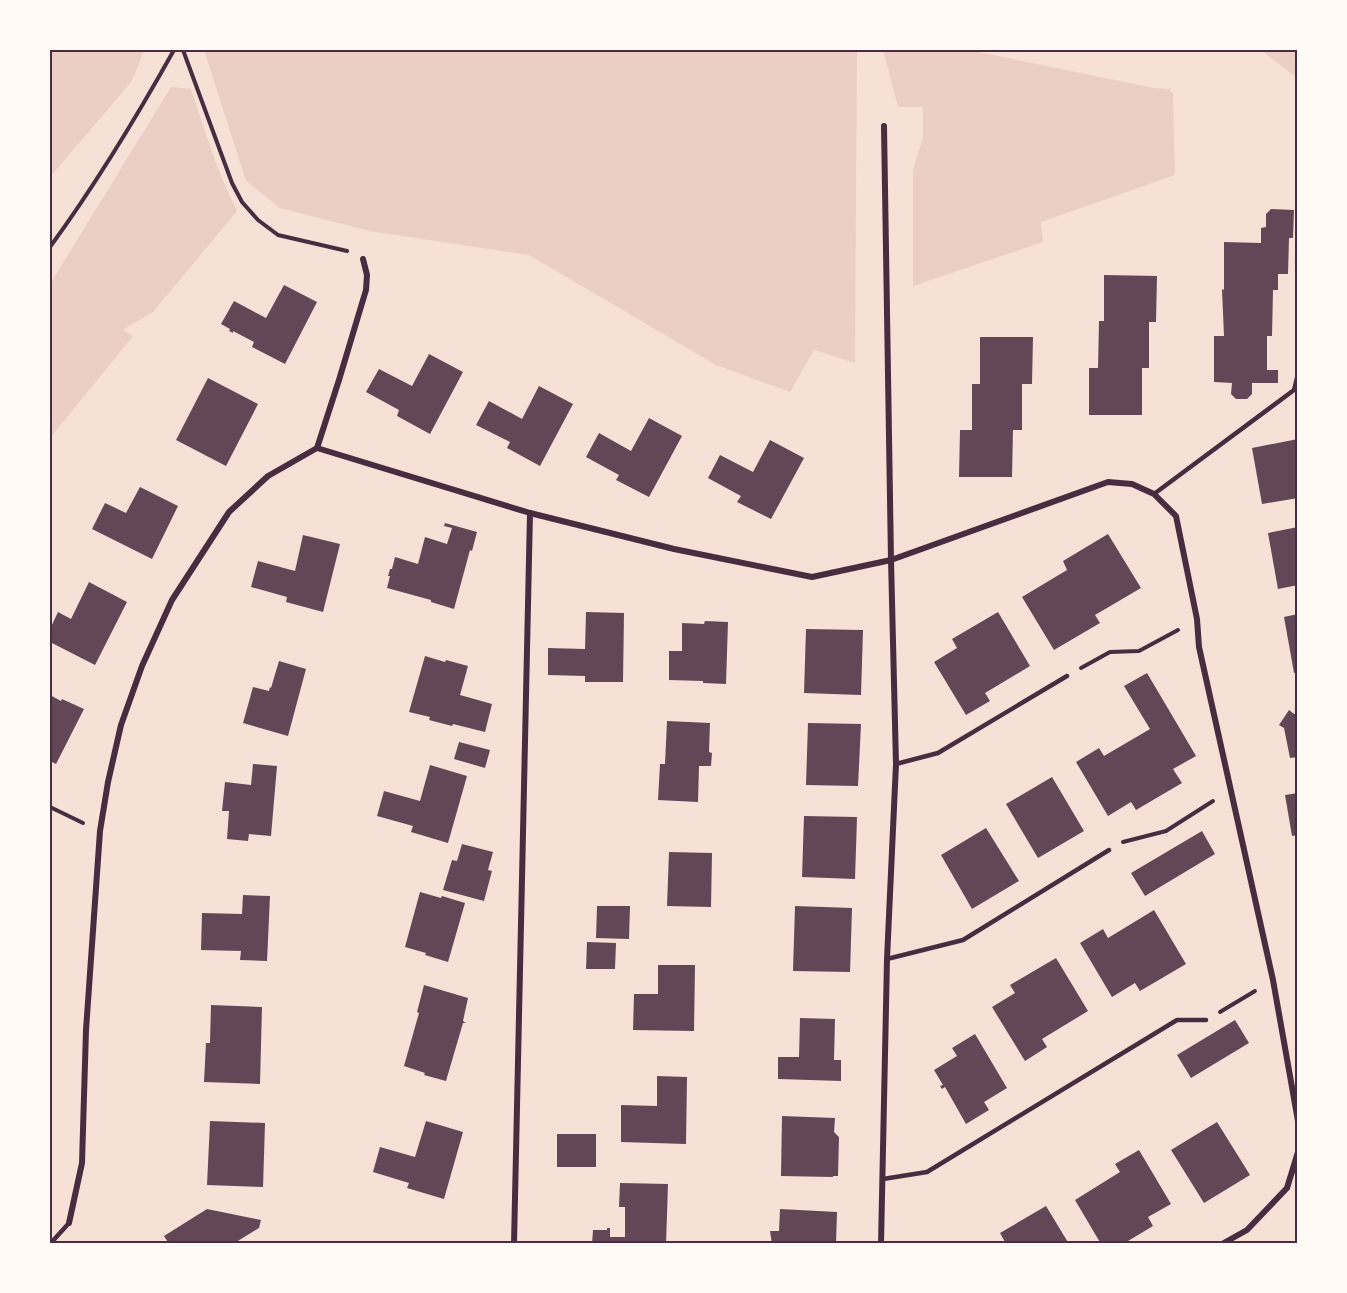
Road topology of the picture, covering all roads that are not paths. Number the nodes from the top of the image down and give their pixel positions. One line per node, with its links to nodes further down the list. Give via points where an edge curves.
1 (884, 126): 7 (street)
2 (363, 259): 4 (street, via 366,290)
3 (1298, 374): 5 (lane, via 1294,390)
4 (316, 448): 6 (street); 16 (street, via 268,476 229,512 172,600 121,725 100,831 86,1030 82,1163)
5 (1154, 494): 7 (street, via 1132,484 1108,482); 13 (street, via 1176,516 1199,647 1274,980)
6 (530, 513): 7 (street, via 674,549 812,577); 18 (street)
7 (891, 560): 9 (street)
8 (1067, 676): 9 (lane, via 938,753)
9 (896, 764): 11 (street)
10 (1109, 850): 11 (lane, via 963,940)
11 (887, 959): 15 (street)
12 (1206, 1020): 15 (lane, via 1177,1020 927,1172)
13 (1298, 1121)
14 (1298, 1152): 20 (street, via 1287,1188 1247,1230)
15 (883, 1179): 19 (street)
16 (69, 1223): 17 (lane)
17 (50, 1244)
18 (514, 1244)
19 (881, 1244)
20 (1222, 1244)

